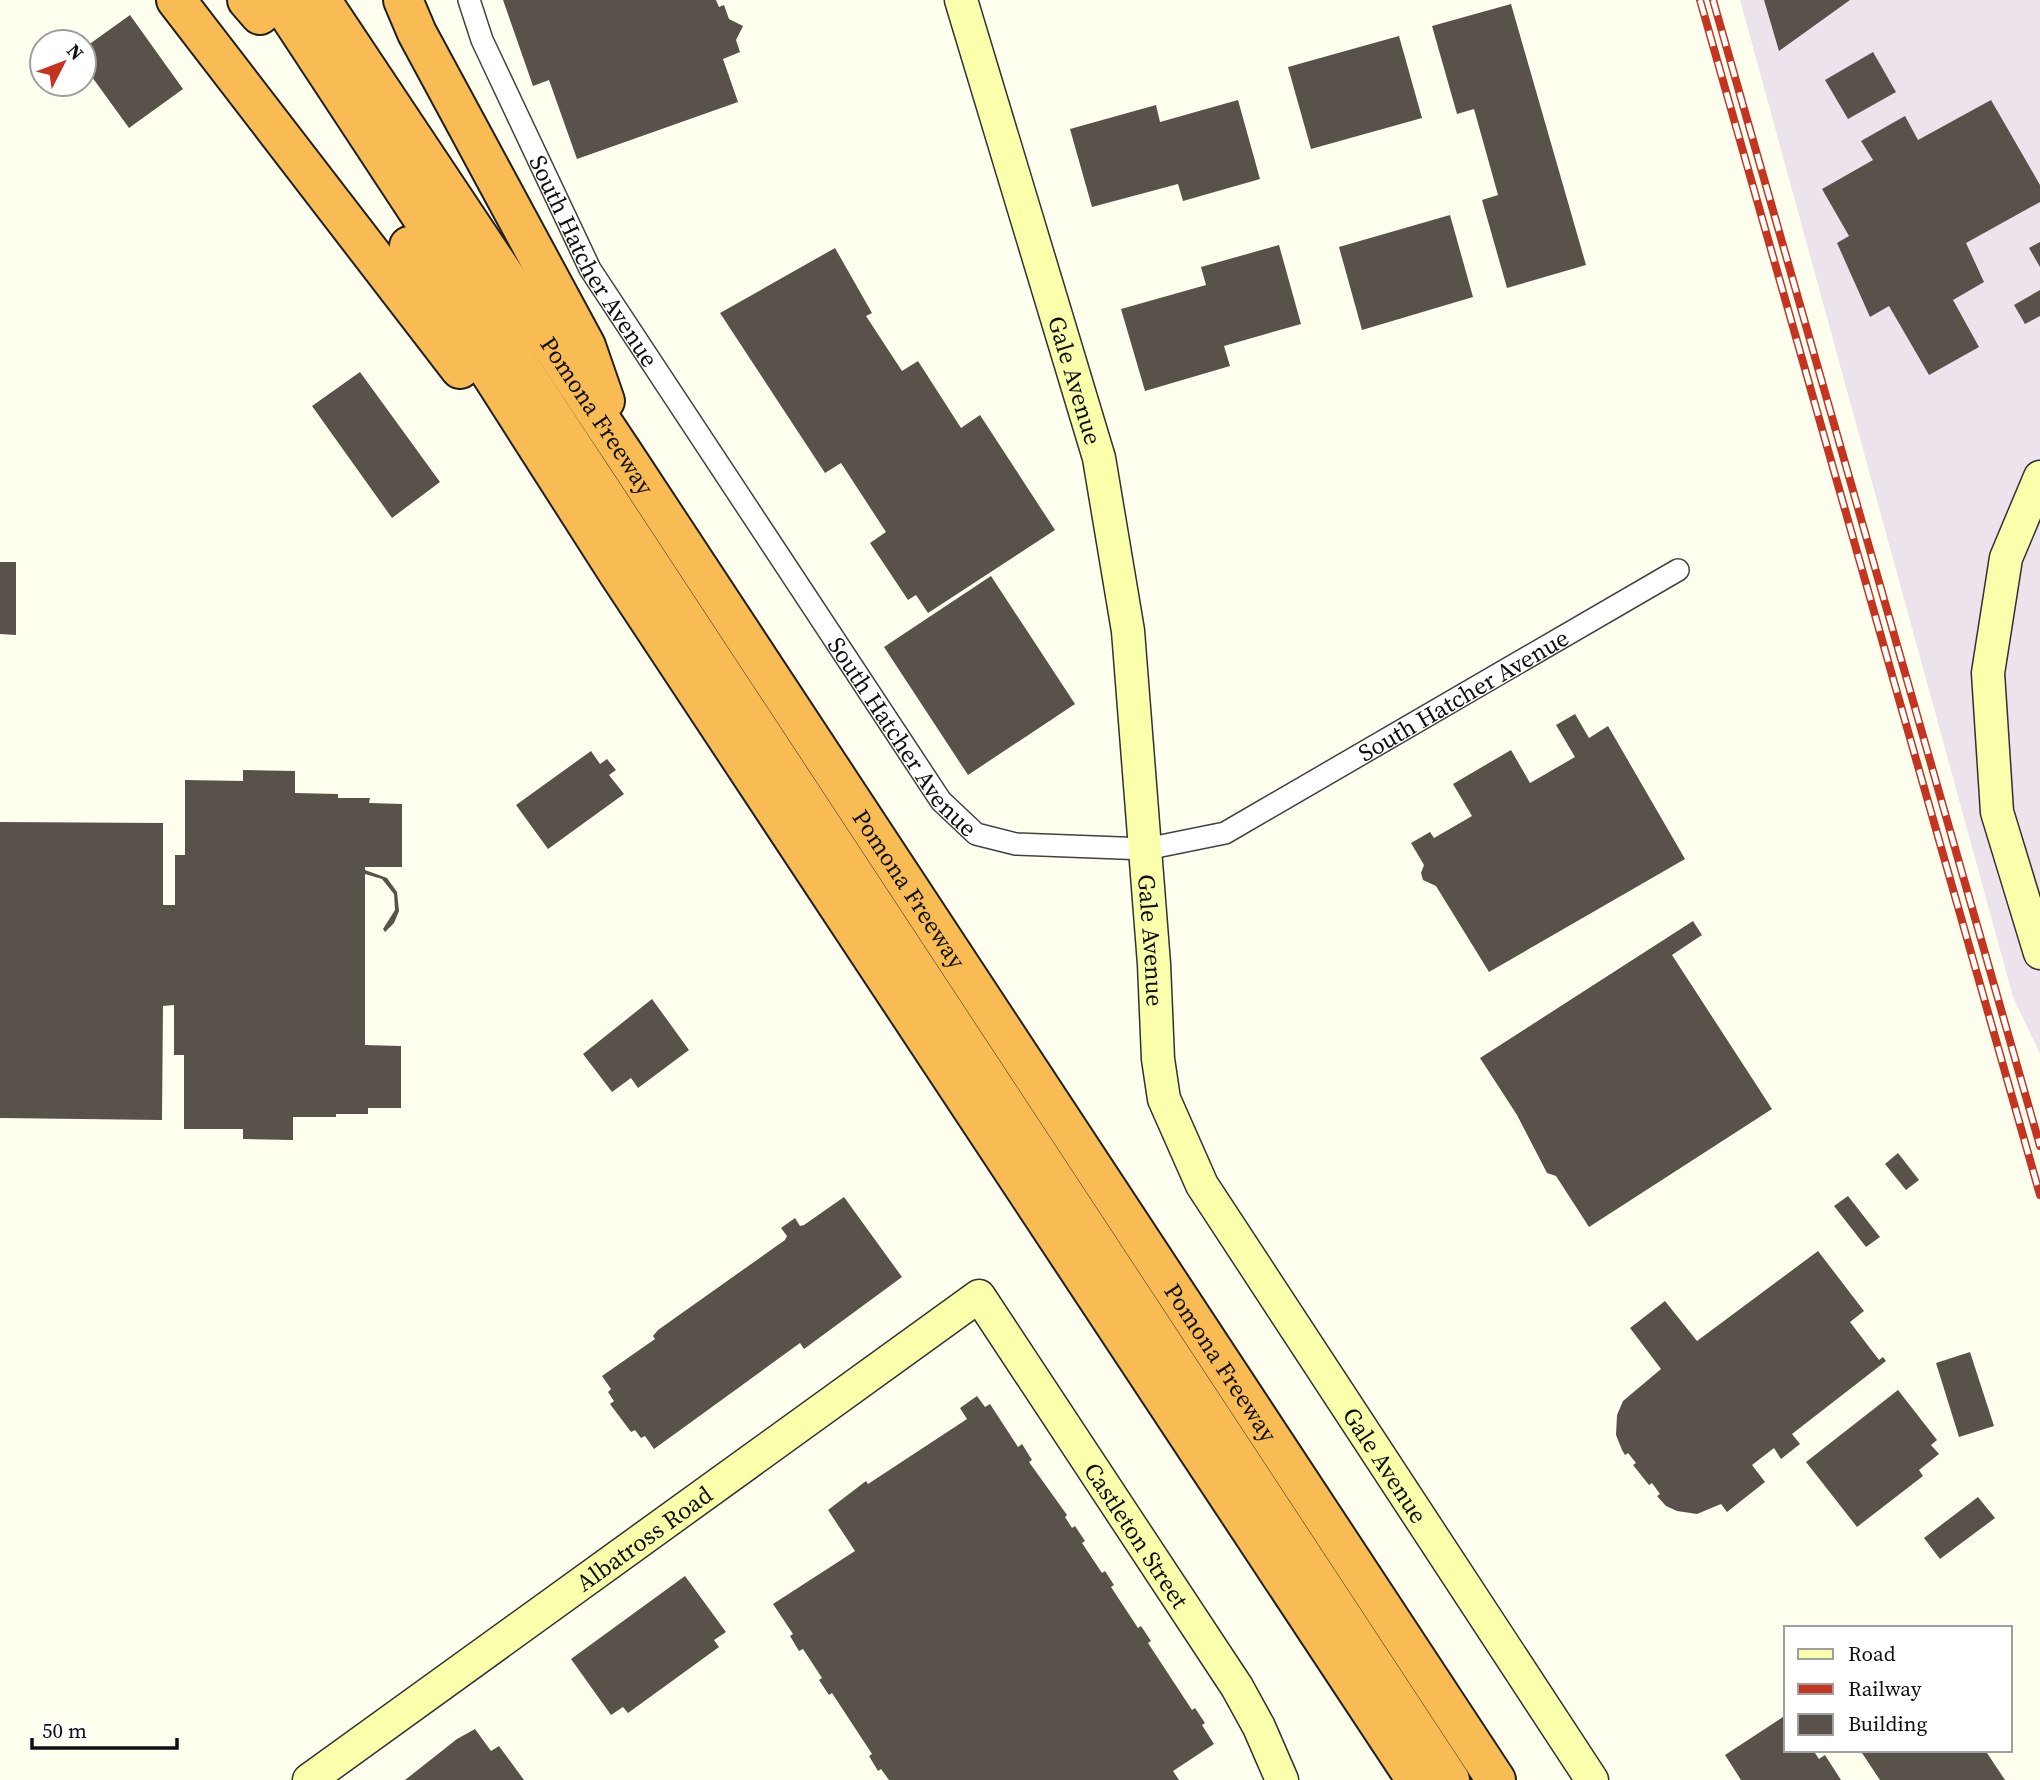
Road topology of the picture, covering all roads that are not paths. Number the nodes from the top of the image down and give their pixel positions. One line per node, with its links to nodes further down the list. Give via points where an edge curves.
1 (176, 0): 11 (highway)
2 (296, 0): 19 (highway)
3 (321, 0): 8 (highway, Pomona Freeway)
4 (403, 0): 8 (highway, via 586,346)
5 (469, 0): 12 (street, South Hatcher Avenue, via 482,40 590,270 941,801 976,834 1016,844)
6 (961, 0): 12 (main road, Gale Avenue, via 1099,457 1128,631)
7 (259, 4): 11 (highway); 18 (highway)
8 (624, 453): 20 (highway, Pomona Freeway)
9 (2040, 477): 13 (main road, via 2006,558 1988,673 1997,813)
10 (1678, 570): 12 (street, South Hatcher Avenue, via 1225,833)
11 (618, 573): 17 (highway)
12 (1146, 849): 21 (main road, Gale Avenue, via 1164,1099 1202,1185)
13 (2040, 953)
14 (979, 1296): 15 (main road, Albatross Road); 16 (main road, Castleton Street, via 1237,1687)
15 (309, 1780)
16 (1282, 1780)
17 (1416, 1780)
18 (1450, 1780)
19 (1465, 1780)
20 (1496, 1780)
21 (1592, 1780)

